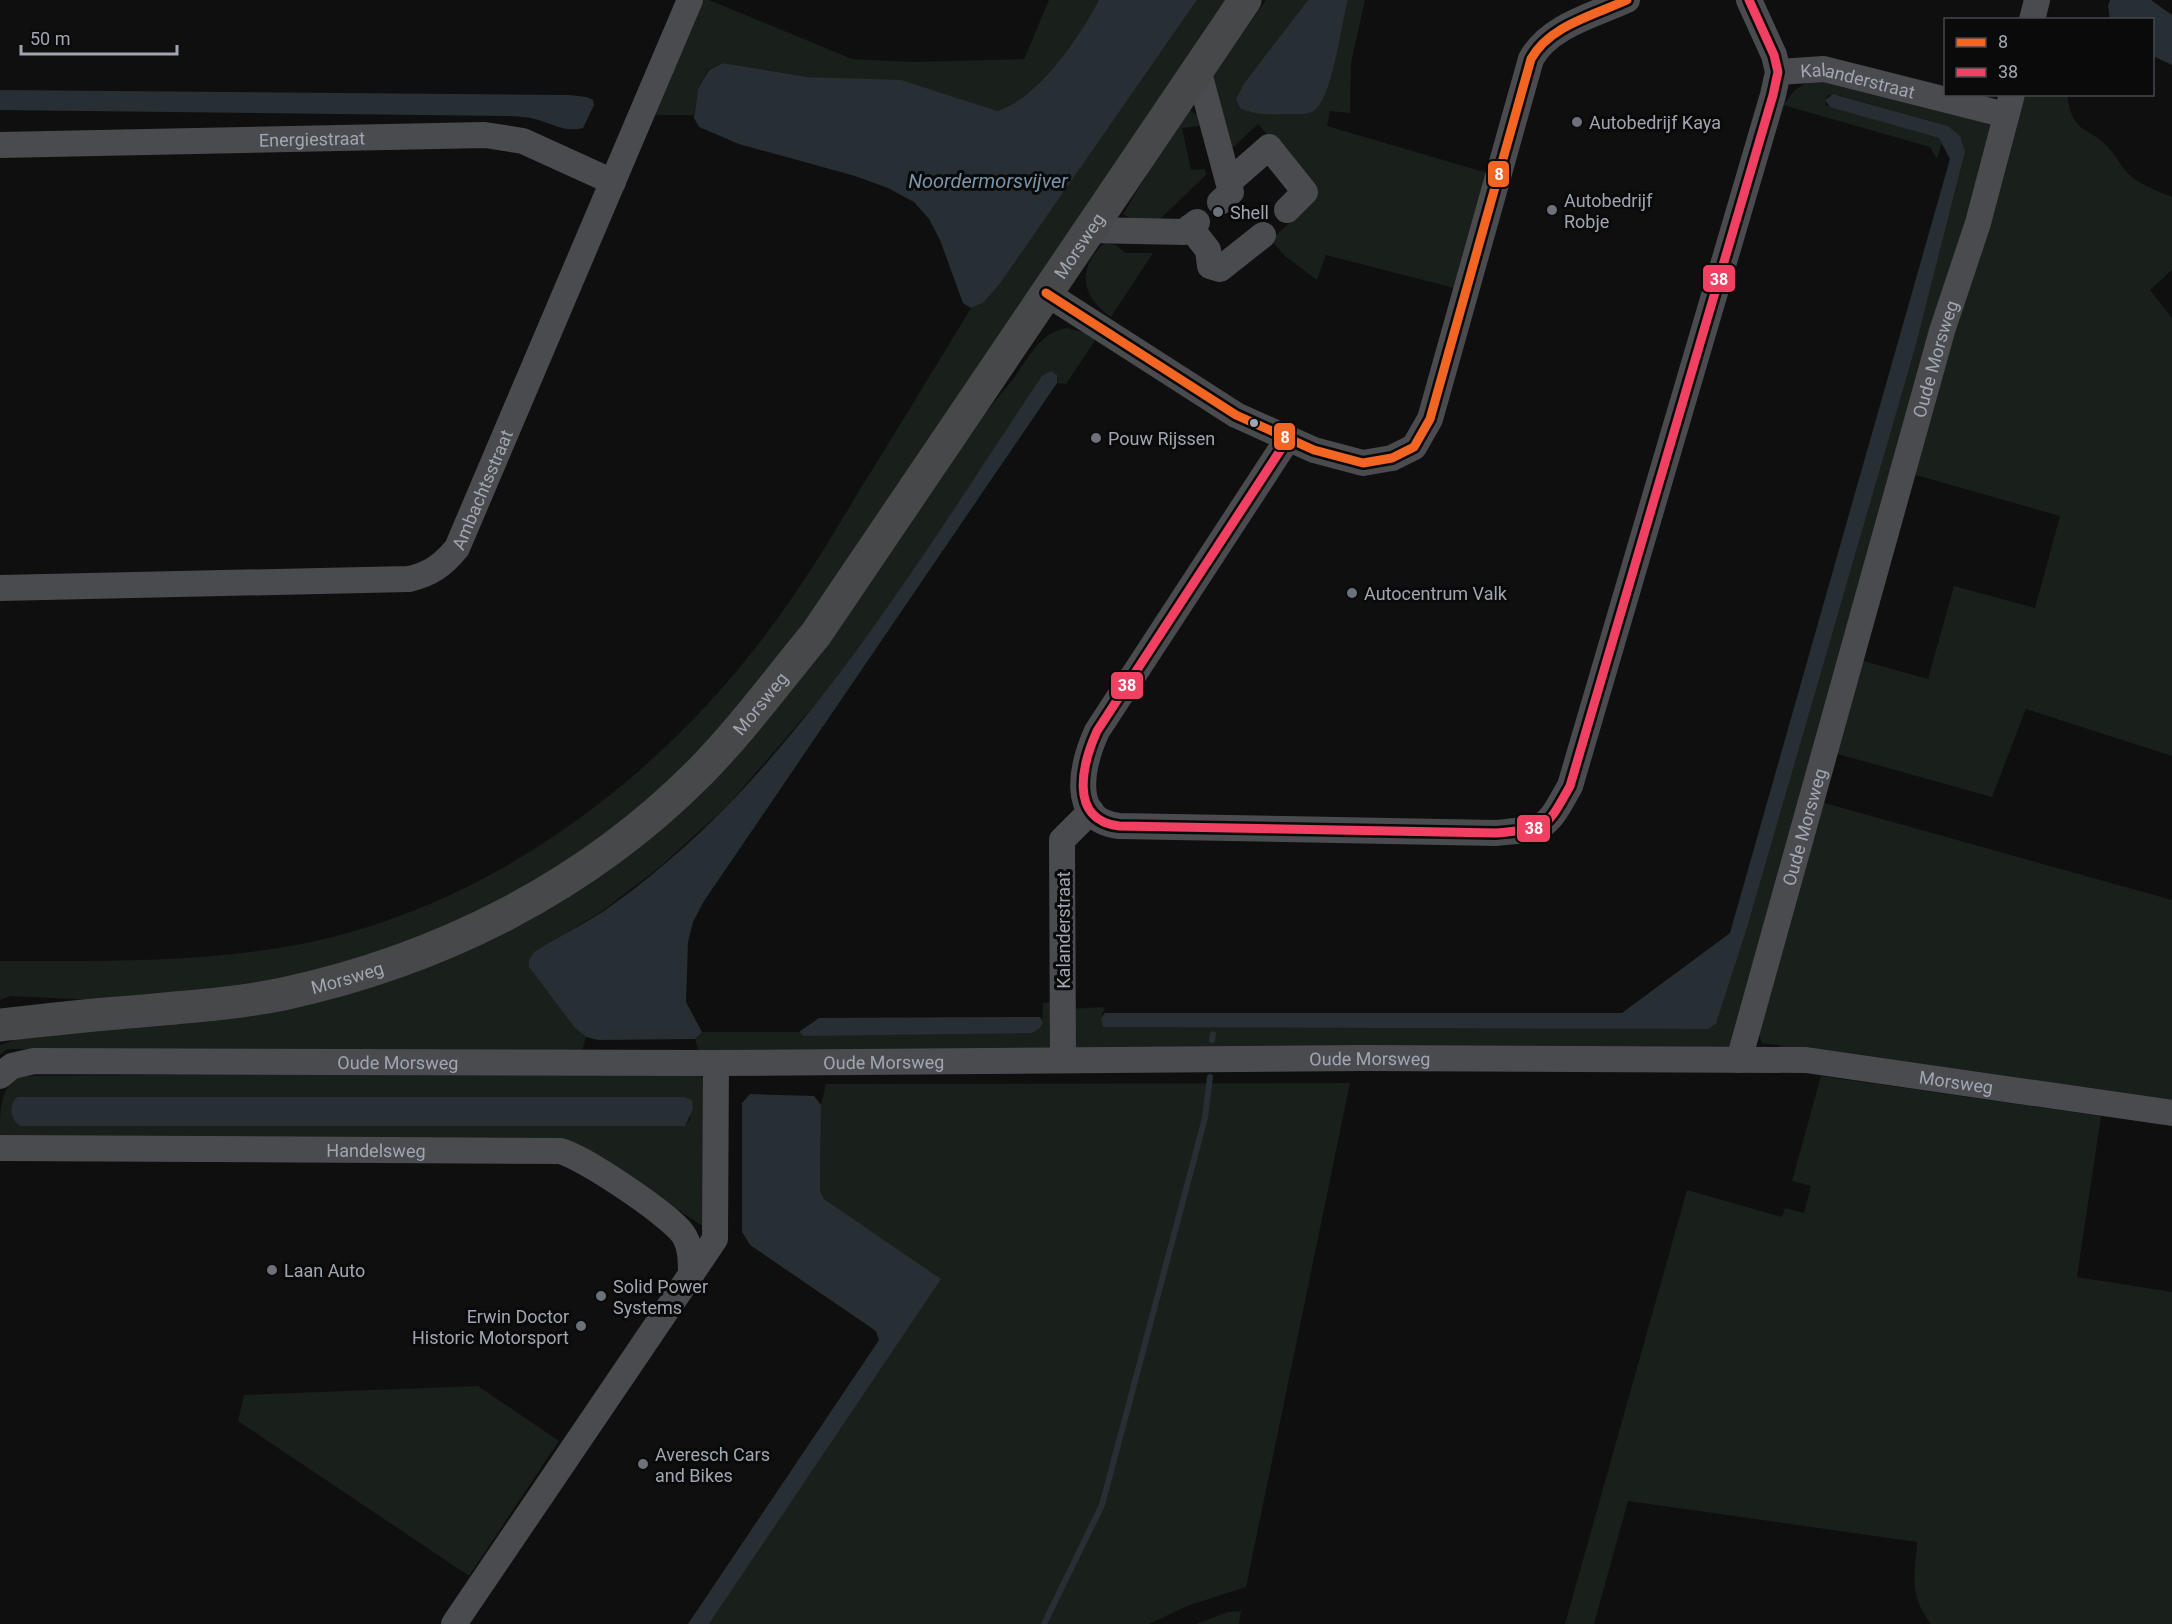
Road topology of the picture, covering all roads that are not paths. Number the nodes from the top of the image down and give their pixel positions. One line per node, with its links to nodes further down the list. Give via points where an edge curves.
1 (690, 0): 13 (street, Ambachtsstraat)
2 (1245, 0): 7 (main road, Morsweg)
3 (1627, 0): 18 (street, via 1561,29 1538,46 1531,59 1430,419 1414,447 1392,458 1363,463)
4 (1749, 0): 8 (street, Kalanderstraat)
5 (2037, 0): 6 (street)
6 (2032, 18)
7 (1198, 69): 14 (street, via 1224,192 1269,147 1305,192); 15 (main road, Morsweg)
8 (1778, 72): 9 (street, Kalanderstraat, via 1824,69); 20 (street, Kalanderstraat, via 1570,786 1551,820 1536,829 1496,832 1119,826)
9 (1944, 92)
10 (1963, 96): 11 (street, Kalanderstraat)
11 (2009, 105): 23 (street, Oude Morsweg)
12 (0, 145): 13 (street, Energiestraat, via 485,135 523,141)
13 (613, 182): 19 (street, Ambachtsstraat, via 457,548 444,564 426,575 409,579)
14 (1287, 210)
15 (1088, 230): 16 (street, via 1185,232 1194,225 1208,250 1210,266 1220,269); 17 (main road, Morsweg)
16 (1263, 235)
17 (1047, 293): 18 (street, via 1236,415); 21 (main road, Morsweg, via 816,634 700,771 650,818 590,865 521,907 446,945 374,971 281,994 188,1008)
18 (1287, 440): 20 (street, via 1098,731 1082,776 1083,793)
19 (0, 588)
20 (1091, 812): 22 (street, Kalanderstraat, via 1062,840)
21 (0, 1025)
22 (1063, 1060): 23 (street, Oude Morsweg); 24 (street, Oude Morsweg)
23 (1740, 1060): 26 (street, Morsweg, via 1806,1060)
24 (716, 1063): 25 (street, Oude Morsweg, via 34,1061 12,1066); 28 (street, via 715,1239)
25 (0, 1076)
26 (2172, 1113)
27 (0, 1148): 28 (street, Handelsweg, via 560,1151 578,1158 671,1221 684,1237)
28 (691, 1275): 29 (street)
29 (454, 1624)

